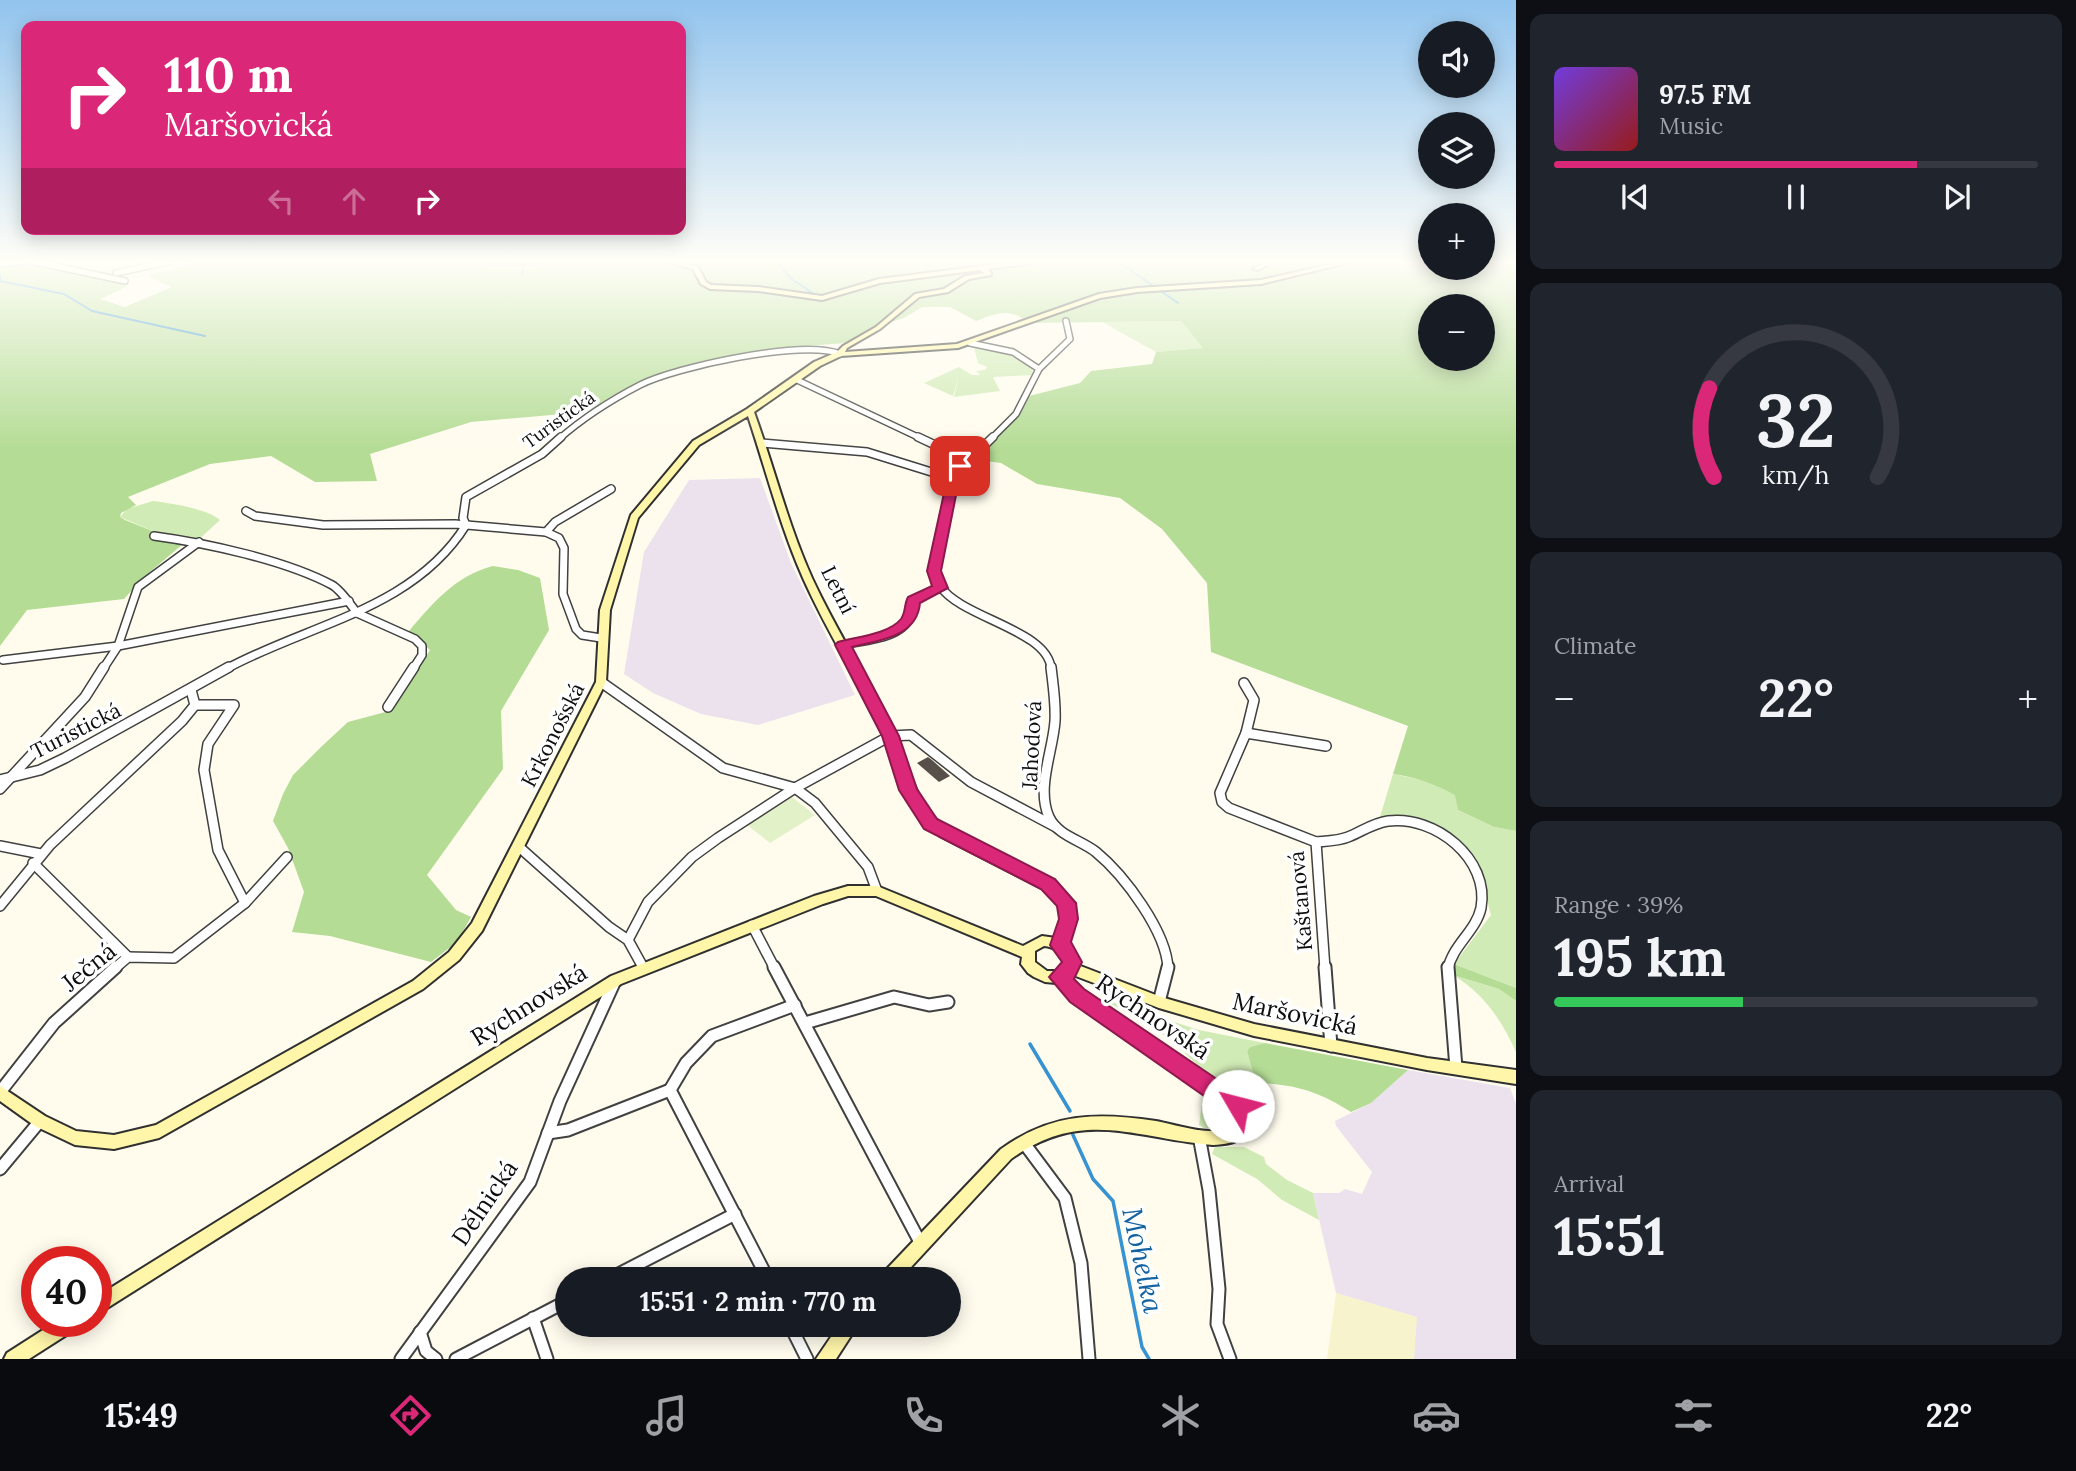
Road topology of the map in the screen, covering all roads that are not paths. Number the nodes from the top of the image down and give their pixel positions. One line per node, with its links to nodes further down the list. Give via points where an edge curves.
1 (882, 324): 5 (street)
2 (1019, 324): 4 (street, Krkonošská)
3 (1067, 324): 6 (street, via 1070,339)
4 (970, 343): 5 (street, Krkonošská); 6 (street, via 1013,352)
5 (843, 350): 7 (street, Krkonošská); 14 (street, Turistická, via 806,348 720,361 629,390 578,422 542,454 466,498)
6 (1039, 369): 10 (street, via 1016,414)
7 (795, 379): 8 (street, Krkonošská); 10 (street)
8 (750, 411): 9 (street, Letní); 21 (street, Krkonošská, via 691,449 634,517 605,610)
9 (761, 443): 11 (street, via 867,452); 22 (street, Letní, via 807,577)
10 (967, 460): 11 (street)
11 (954, 480): 18 (street, via 934,571)
12 (611, 489): 15 (street)
13 (246, 511): 14 (street, via 323,525)
14 (466, 525): 15 (street); 20 (street, Turistická, via 438,561 395,594)
15 (546, 532): 21 (street, via 559,538 564,548 563,594 576,629 582,635)
16 (154, 536): 17 (street)
17 (199, 542): 19 (street, via 334,586); 23 (street, via 138,587)
18 (940, 588): 22 (street, via 913,600 904,625); 36 (street, Jahodová, via 965,607 1027,638 1051,662 1056,719 1046,781 1047,810)
19 (349, 601): 20 (street); 23 (street)
20 (357, 613): 27 (street, Turistická, via 267,648); 29 (street, via 422,646 422,656)
21 (601, 638): 25 (street, Krkonošská)
22 (843, 645): 31 (street, Letní)
23 (118, 646): 24 (street); 33 (street, via 85,697)
24 (3, 660)
25 (601, 682): 34 (street, via 723,768); 39 (street, Krkonošská)
26 (1244, 683): 30 (street, via 1254,700)
27 (191, 690): 28 (street); 33 (street, Turistická, via 65,758)
28 (195, 705): 40 (street); 44 (street, via 234,705 208,744 204,770 218,850)
29 (388, 707)
30 (1246, 733): 32 (street); 37 (street, Kaštanová, via 1220,793 1222,802)
31 (890, 736): 34 (street); 36 (street, via 911,735 979,787); 48 (street, Letní, via 908,790 930,824 1048,884 1061,896 1068,919)
32 (1326, 746)
33 (4, 780): 35 (street, Turistická)
34 (795, 788): 43 (street, via 815,803 868,867); 47 (street, via 692,857 648,902)
35 (0, 789)
36 (1056, 827): 55 (street, via 1114,870 1154,928 1168,966)
37 (1316, 842): 58 (street, Kaštanová); 59 (street, via 1345,838 1383,822 1411,823 1451,839 1476,864 1482,904 1477,922 1450,957 1448,967)
38 (0, 846): 40 (street)
39 (518, 846): 47 (street); 63 (street, Krkonošská, via 471,936 443,966 404,994 159,1131 99,1142 75,1139)
40 (41, 854): 42 (street)
41 (287, 857): 44 (street, Ječná)
42 (33, 863): 45 (street); 50 (street)
43 (877, 891): 46 (street, Rychnovská, via 835,894); 49 (street, Rychnovská)
44 (245, 902): 50 (street, Ječná, via 174,958)
45 (0, 906)
46 (752, 925): 51 (street, Rychnovská); 56 (street)
47 (628, 940): 51 (street)
48 (1060, 945): 49 (street, via 1042,941); 52 (street, via 1070,956)
49 (1027, 953): 52 (street, Maršovická, via 1032,969 1045,976)
50 (128, 957): 62 (street, Ječná, via 54,1023)
51 (644, 969): 53 (street, Rychnovská)
52 (1065, 973): 55 (street, Maršovická); 65 (street, Rychnovská, via 1077,996 1238,1106 1244,1119 1241,1130 1234,1135)
53 (616, 980): 64 (street, Dělnická); 73 (street, Rychnovská)
54 (948, 1002): 57 (street, via 929,1005 894,997)
55 (1159, 1002): 58 (street, Maršovická, via 1254,1030)
56 (795, 1004): 57 (street); 61 (street, via 712,1036 686,1063)
57 (805, 1023): 69 (street)
58 (1331, 1046): 59 (street, Maršovická)
59 (1456, 1068): 60 (street, Maršovická)
60 (1516, 1077)
61 (670, 1090): 64 (street, via 568,1130); 68 (street)
62 (0, 1092): 63 (street, Krkonošská)
63 (40, 1121): 67 (street)
64 (548, 1132): 76 (street, Dělnická, via 530,1182)
65 (1199, 1136): 66 (street, Rychnovská, via 1111,1123 1043,1129); 88 (street, via 1219,1289 1217,1324)
66 (1022, 1140): 69 (street, Rychnovská); 87 (street, via 1065,1198 1081,1263)
67 (0, 1169)
68 (735, 1214): 70 (street); 71 (street)
69 (921, 1244): 72 (street, Rychnovská)
70 (632, 1267)
71 (762, 1267)
72 (900, 1267)
73 (112, 1297)
74 (555, 1307): 75 (street)
75 (533, 1318): 83 (street); 84 (street)
76 (420, 1332): 81 (street, Dělnická); 82 (street, via 426,1351)
77 (48, 1337): 80 (street)
78 (796, 1337): 85 (street)
79 (841, 1337): 86 (street)
80 (13, 1359)
81 (401, 1359)
82 (436, 1359)
83 (456, 1359)
84 (547, 1359)
85 (807, 1359)
86 (825, 1359)
87 (1089, 1359)
88 (1230, 1359)

